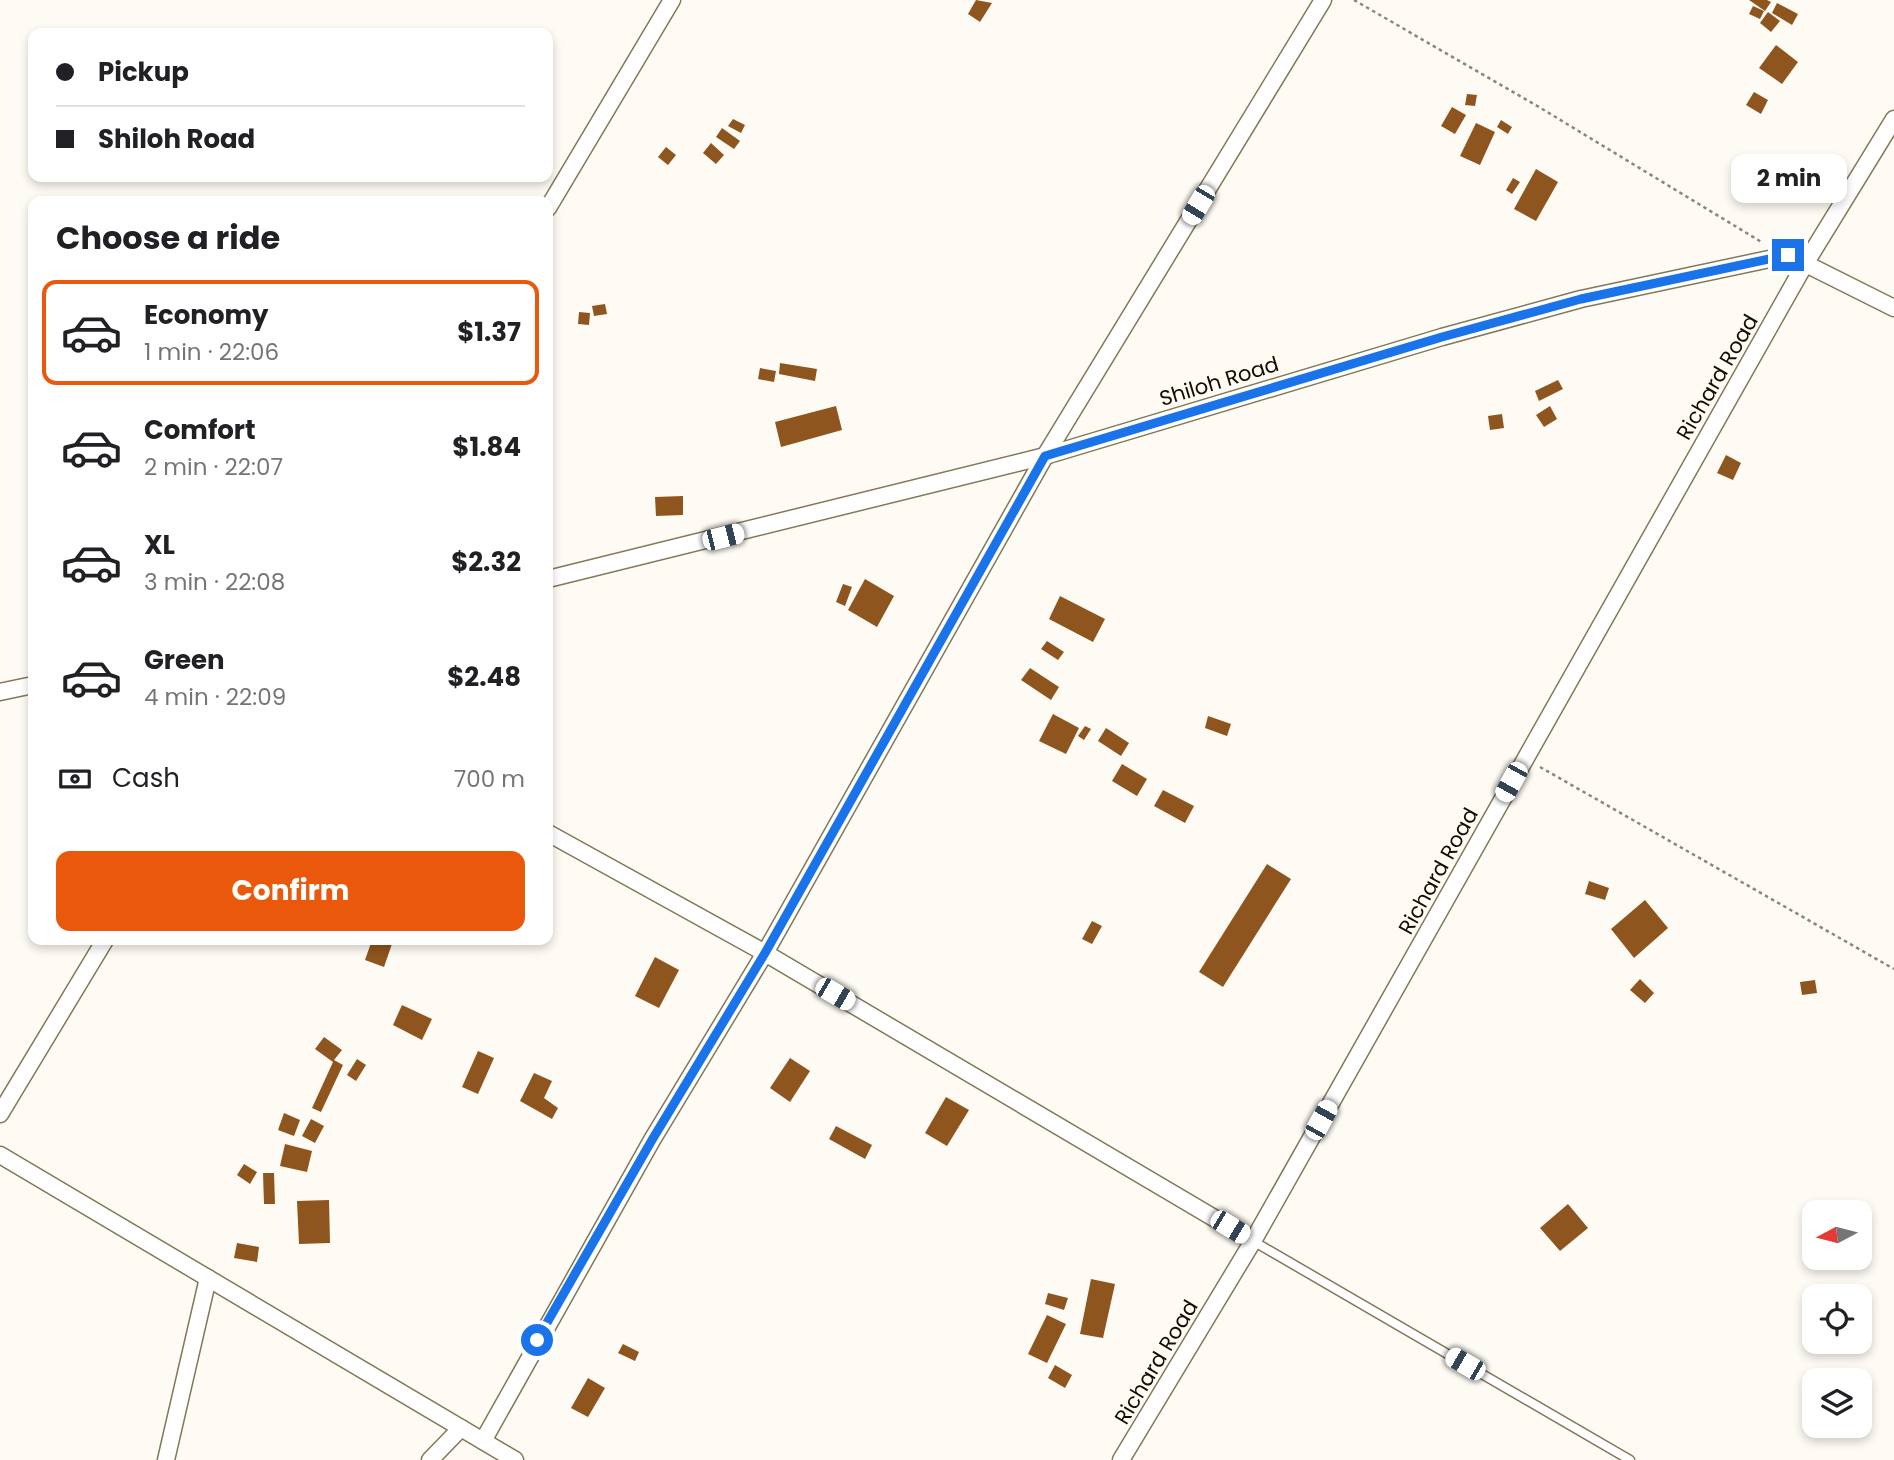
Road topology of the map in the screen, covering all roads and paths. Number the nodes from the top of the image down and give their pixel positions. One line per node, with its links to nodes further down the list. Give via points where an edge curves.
1 (672, 0): 5 (street)
2 (1323, 0): 9 (street)
3 (1354, 0): 6 (path)
4 (1894, 119): 7 (street, Richard Road)
5 (553, 200)
6 (1788, 255): 7 (street); 9 (street, Shiloh Road, via 1581,299)
7 (1805, 264): 8 (street); 13 (street, Richard Road)
8 (1894, 308)
9 (1045, 456): 10 (street, Shiloh Road); 16 (street)
10 (553, 578)
11 (28, 686): 12 (street)
12 (0, 692)
13 (1525, 758): 17 (path); 20 (street, Richard Road)
14 (553, 836): 16 (street)
15 (102, 945): 18 (street)
16 (765, 953): 20 (street); 23 (street, via 652,1140)
17 (1894, 969)
18 (0, 1114)
19 (0, 1155): 21 (street)
20 (1253, 1241): 27 (street, Richard Road); 28 (lane)
21 (208, 1279): 22 (street); 24 (street)
22 (461, 1428): 23 (street); 25 (street)
23 (482, 1441): 26 (street)
24 (166, 1460)
25 (430, 1460)
26 (515, 1460)
27 (1121, 1460)
28 (1630, 1460)

